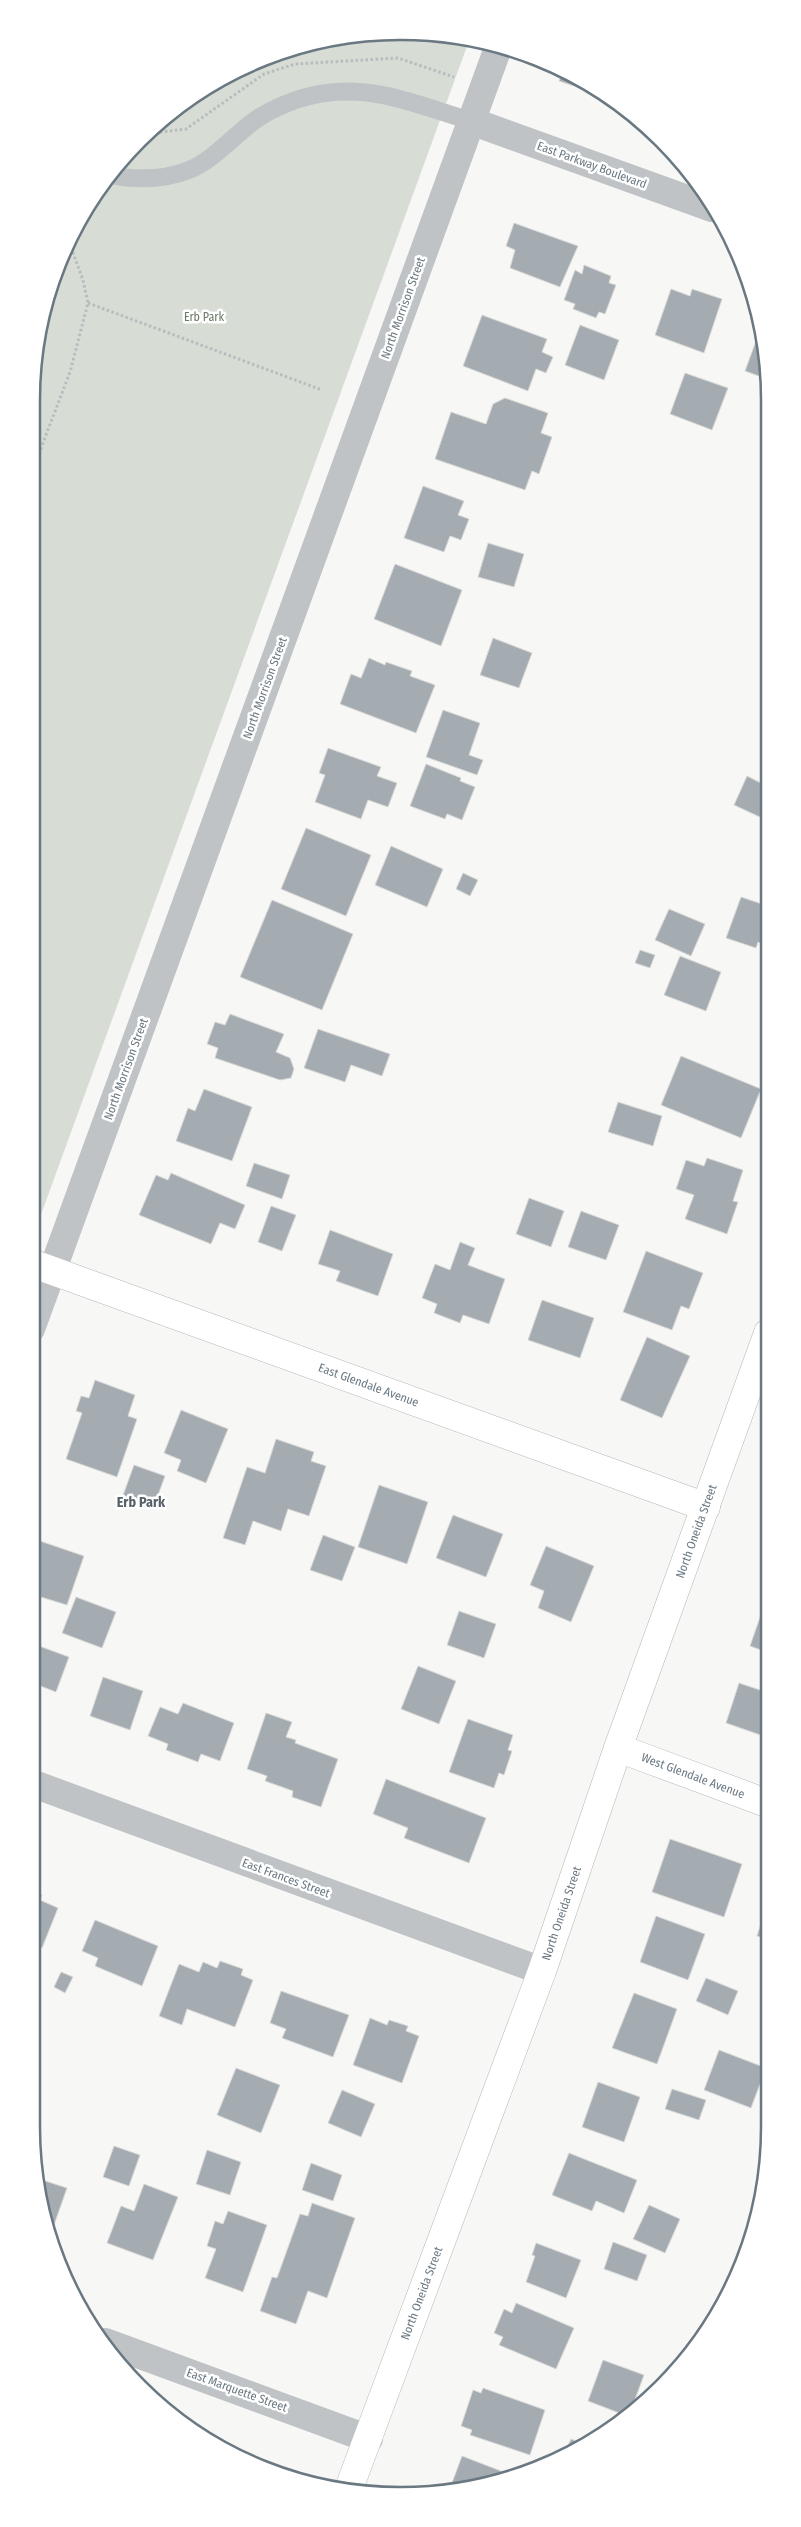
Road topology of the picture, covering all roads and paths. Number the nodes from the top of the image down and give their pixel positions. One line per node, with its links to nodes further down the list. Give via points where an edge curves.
1 (496, 53): 2 (street, North Morrison Street)
2 (472, 121): 3 (lane, via 378,92 318,94 272,110 190,170 145,179); 4 (street, East Parkway Boulevard); 9 (street, North Morrison Street)
3 (118, 176)
4 (703, 205)
5 (72, 251): 6 (path)
6 (88, 303): 7 (path); 8 (path, via 70,372)
7 (322, 390)
8 (40, 451)
9 (42, 1267): 11 (main road, East Glendale Avenue)
10 (761, 1353): 11 (main road, North Oneida Street)
11 (706, 1507): 12 (main road, North Oneida Street)
12 (618, 1748): 14 (main road, West Glendale Avenue); 15 (main road, North Oneida Street)
13 (40, 1786): 15 (street, East Frances Street)
14 (761, 1801)
15 (542, 1972): 17 (main road, North Oneida Street)
16 (113, 2345): 17 (street, East Marquette Street)
17 (369, 2439): 18 (main road, North Oneida Street)
18 (351, 2484)

